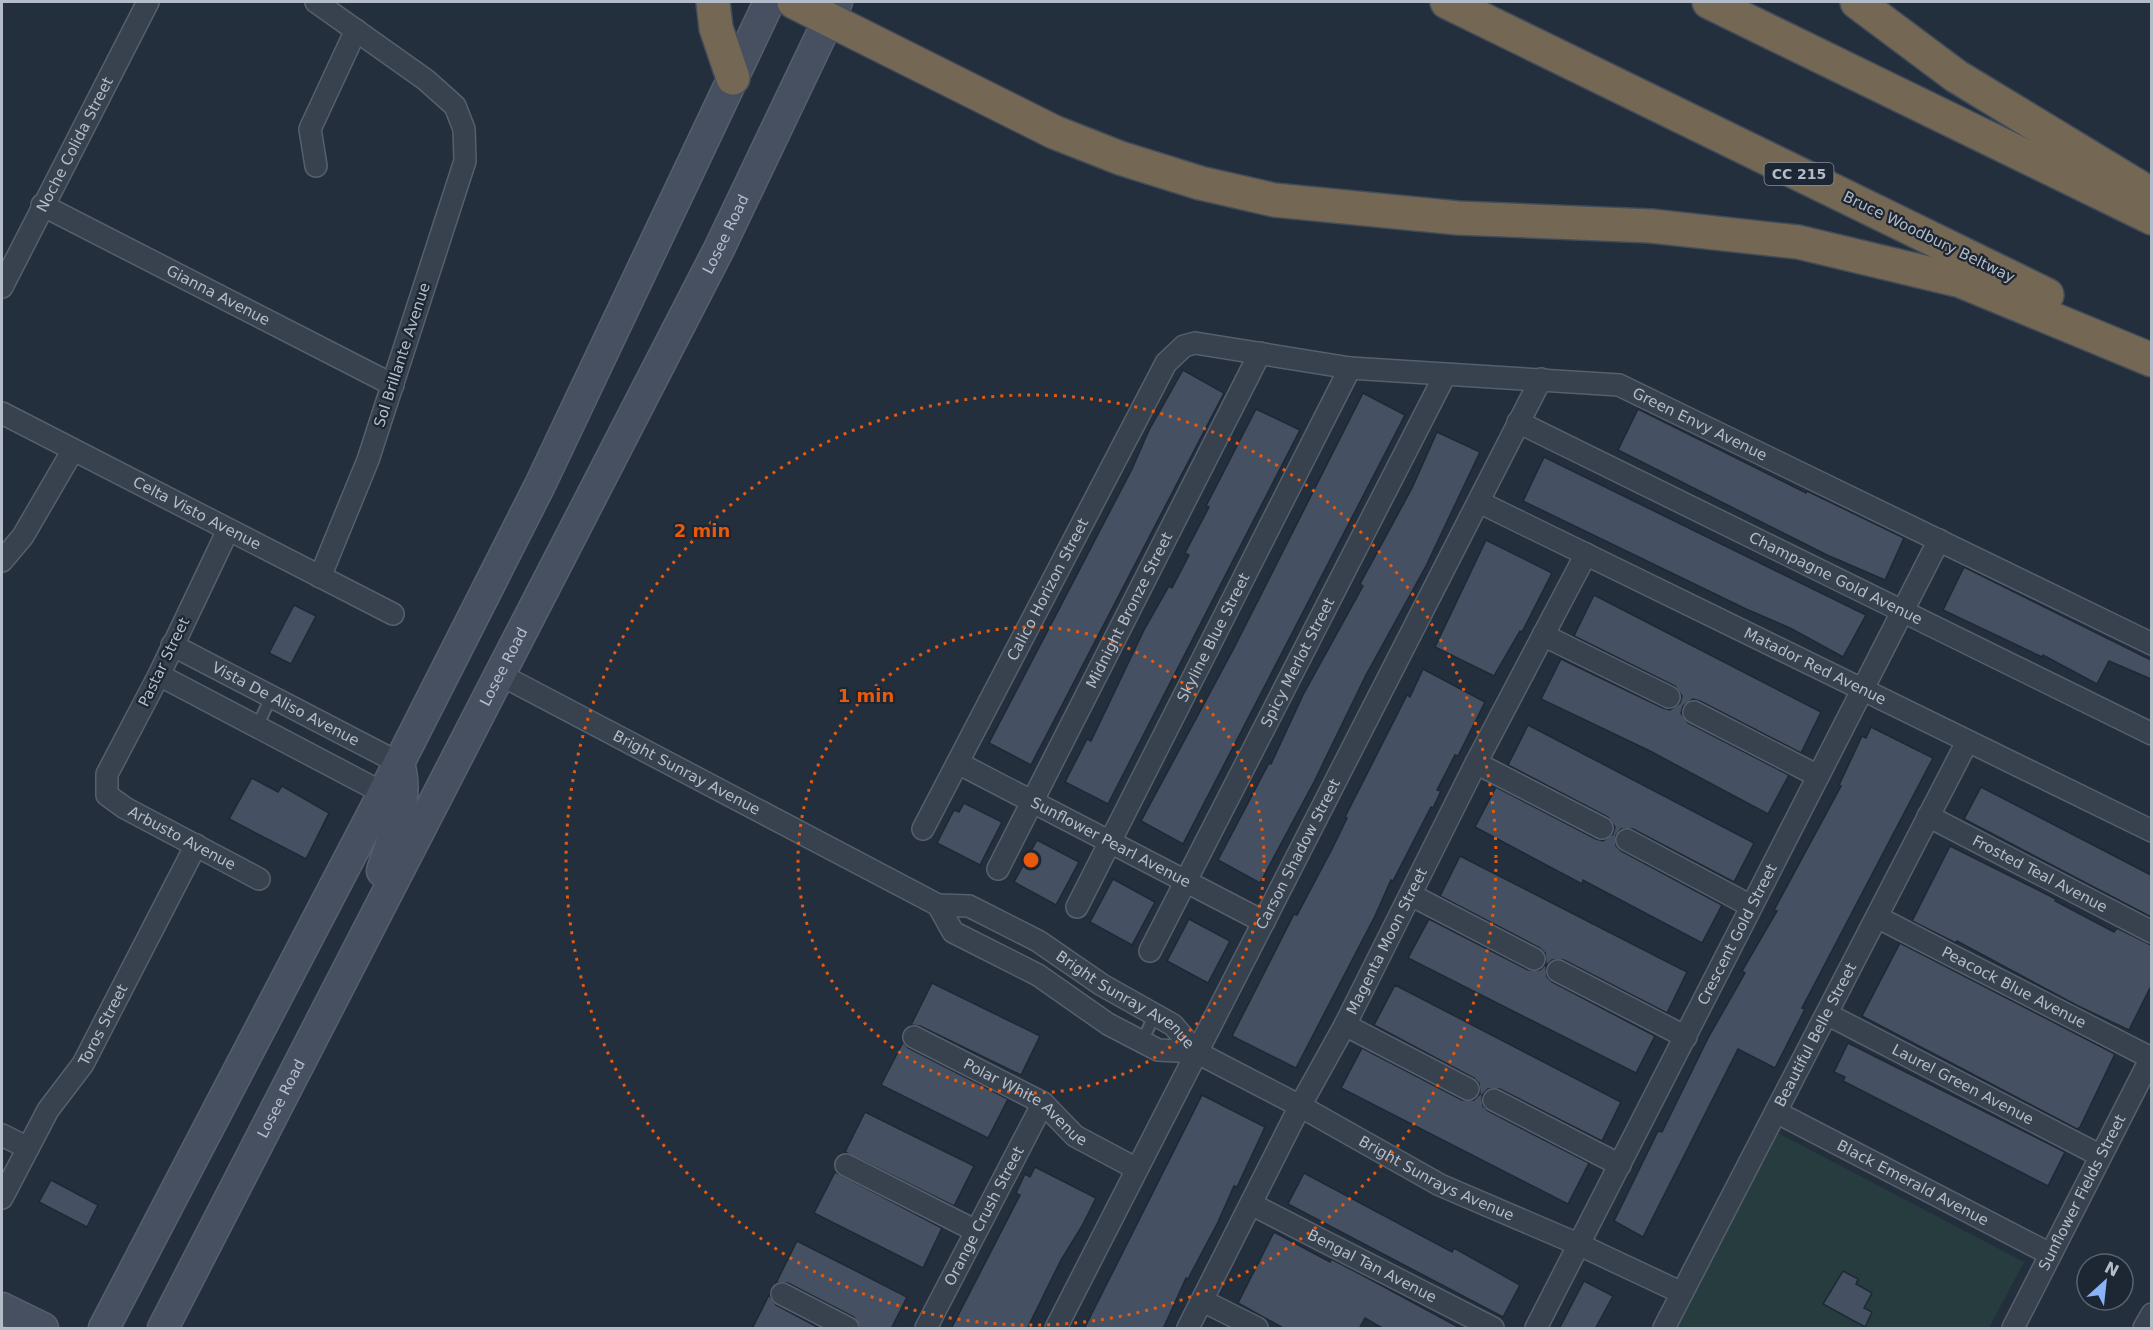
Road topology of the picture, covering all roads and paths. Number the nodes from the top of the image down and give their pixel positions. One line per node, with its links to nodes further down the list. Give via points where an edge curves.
1 (148, 2): 14 (street, Noche Colida Street)
2 (316, 2): 10 (street)
3 (713, 2): 11 (highway, via 716,28)
4 (769, 2): 11 (main road)
5 (794, 2): 9 (highway)
6 (1447, 2): 17 (highway, Bruce Woodbury Beltway / CC 215)
7 (1709, 2): 15 (highway)
8 (1857, 2): 13 (highway, via 1956,76)
9 (833, 10): 20 (highway, via 1054,132 1200,183 1286,201 1458,218 1651,226 1798,243 1961,281); 39 (main road, Losee Road, via 719,249)
10 (356, 30): 12 (street, via 310,129); 24 (street, Sol Brillante Avenue, via 455,106 465,129 465,161)
11 (733, 78): 48 (main road, via 589,386)
12 (316, 166)
13 (2151, 195)
14 (42, 205): 16 (street, Noche Colida Street); 24 (street, Gianna Avenue)
15 (2151, 218)
16 (2, 287)
17 (2151, 346)
18 (1176, 353): 19 (street, Green Envy Avenue, via 1195,343); 49 (street, Calico Horizon Street, via 1166,363)
19 (1260, 353): 21 (street, Green Envy Avenue); 54 (street, Midnight Bronze Street)
20 (2151, 360)
21 (1350, 368): 22 (street, Green Envy Avenue); 60 (street, Skyline Blue Street)
22 (1445, 375): 23 (street, Green Envy Avenue); 64 (street, Spicy Merlot Street)
23 (1541, 379): 26 (street, Carson Shadow Street); 30 (street, Green Envy Avenue, via 1620,385)
24 (393, 385): 33 (street, Sol Brillante Avenue, via 368,460)
25 (2, 413): 27 (street, Celta Visto Avenue)
26 (1518, 423): 28 (street, Carson Shadow Street); 34 (street, Champagne Gold Avenue)
27 (73, 450): 29 (street, Celta Visto Avenue); 32 (street, via 23,536)
28 (1479, 502): 31 (street, Matador Red Avenue); 70 (street, Carson Shadow Street)
29 (228, 530): 33 (street, Celta Visto Avenue); 38 (street, Pastar Street)
30 (1939, 540): 34 (street, Crescent Gold Street); 37 (street, Green Envy Avenue)
31 (1586, 554): 36 (street, Magenta Moon Street); 41 (street, Matador Red Avenue)
32 (2, 561)
33 (320, 576): 35 (street, Celta Visto Avenue)
34 (1903, 613): 41 (street, Crescent Gold Street); 46 (street, Champagne Gold Avenue)
35 (393, 614)
36 (1542, 635): 43 (street); 50 (street, Magenta Moon Street)
37 (2151, 644)
38 (172, 645): 40 (street, Pastar Street); 42 (street, Vista De Aliso Avenue)
39 (499, 674): 66 (street, Bright Sunray Avenue); 72 (main road, Losee Road)
40 (159, 675): 45 (street); 53 (street, Pastar Street, via 107,774)
41 (1861, 690): 47 (street, Matador Red Avenue); 51 (street, Crescent Gold Street)
42 (271, 697): 45 (lane); 48 (street, Vista De Aliso Avenue)
43 (1669, 697)
44 (1694, 712): 51 (street)
45 (257, 727): 52 (street)
46 (2151, 734)
47 (1967, 742): 55 (street, Beautiful Belle Street); 58 (street, Matador Red Avenue)
48 (399, 763): 52 (main road); 72 (main road, via 404,799)
49 (958, 763): 54 (street, Sunflower Pearl Avenue); 57 (street, Calico Horizon Street)
50 (1476, 763): 56 (street); 65 (street, Magenta Moon Street)
51 (1818, 776): 67 (street, Crescent Gold Street)
52 (383, 792): 106 (main road)
53 (107, 795): 61 (street, Arbusto Avenue)
54 (1033, 802): 60 (street, Sunflower Pearl Avenue); 62 (street, Midnight Bronze Street)
55 (1928, 816): 69 (street, Beautiful Belle Street); 71 (street, Frosted Teal Avenue)
56 (1602, 828)
57 (924, 829)
58 (2151, 831)
59 (1627, 840): 67 (street)
60 (1109, 842): 64 (street, Sunflower Pearl Avenue); 68 (street, Skyline Blue Street)
61 (195, 845): 63 (street, Arbusto Avenue); 90 (street, Toros Street, via 82,1064 48,1110)
62 (998, 869)
63 (259, 879)
64 (1185, 881): 70 (street, Sunflower Pearl Avenue); 73 (street, Spicy Merlot Street)
65 (1411, 895): 74 (street); 78 (street, Magenta Moon Street)
66 (938, 905): 77 (street, Bright Sunray Avenue, via 969,906 1038,941); 81 (street, Bright Sunray Avenue, via 953,932 1038,975 1090,1013)
67 (1751, 906): 80 (street, Crescent Gold Street)
68 (1077, 907)
69 (1877, 917): 76 (street, Beautiful Belle Street); 83 (street, Peacock Blue Avenue)
70 (1264, 922): 82 (street, Carson Shadow Street)
71 (2151, 932)
72 (361, 943): 107 (main road, Losee Road)
73 (1150, 951)
74 (1534, 960)
75 (1558, 971): 80 (street)
76 (1827, 1014): 88 (street, Beautiful Belle Street); 91 (street, Laurel Green Avenue)
77 (1154, 1016): 81 (lane); 82 (street, Bright Sunray Avenue, via 1173,1025)
78 (1345, 1025): 84 (street); 87 (street, Magenta Moon Street)
79 (914, 1037): 86 (street, Polar White Avenue)
80 (1686, 1037): 93 (street, Crescent Gold Street)
81 (1142, 1042): 82 (street, Bright Sunray Avenue, via 1158,1050)
82 (1196, 1052): 87 (street, Bright Sunrays Avenue); 94 (street, Carson Shadow Street)
83 (2151, 1057): 91 (street, Sunflower Fields Street)
84 (1468, 1089)
85 (1494, 1100): 93 (street)
86 (1043, 1103): 94 (street, Polar White Avenue, via 1075,1136); 97 (street, Orange Crush Street)
87 (1300, 1106): 96 (street, Magenta Moon Street); 98 (street, Bright Sunrays Avenue, via 1440,1185)
88 (1776, 1112): 99 (street, Black Emerald Avenue); 100 (street, Beautiful Belle Street)
89 (2, 1135): 90 (street)
90 (28, 1149): 95 (street, Toros Street)
91 (2099, 1155): 99 (street, Sunflower Fields Street)
92 (846, 1165): 97 (street)
93 (1620, 1165): 98 (street, Crescent Gold Street)
94 (1136, 1168): 110 (street, Carson Shadow Street)
95 (2, 1198)
96 (1251, 1204): 102 (street, Magenta Moon Street); 113 (street, Bengal Tan Avenue)
97 (976, 1231): 109 (street, Orange Crush Street)
98 (1580, 1245): 100 (street, Bright Sunrays Avenue); 114 (street, Crescent Gold Street)
99 (2050, 1254): 116 (street, Sunflower Fields Street)
100 (1682, 1293): 115 (street, Beautiful Belle Street)
101 (782, 1294): 108 (street)
102 (1203, 1300): 111 (street, Magenta Moon Street); 112 (street)
103 (2, 1308): 105 (main road)
104 (2151, 1314): 117 (street)
105 (43, 1329)
106 (104, 1329)
107 (163, 1329)
108 (848, 1329)
109 (926, 1329)
110 (1056, 1329)
111 (1188, 1329)
112 (1257, 1329)
113 (1493, 1329)
114 (1536, 1329)
115 (1664, 1329)
116 (2013, 1329)
117 (2144, 1329)

